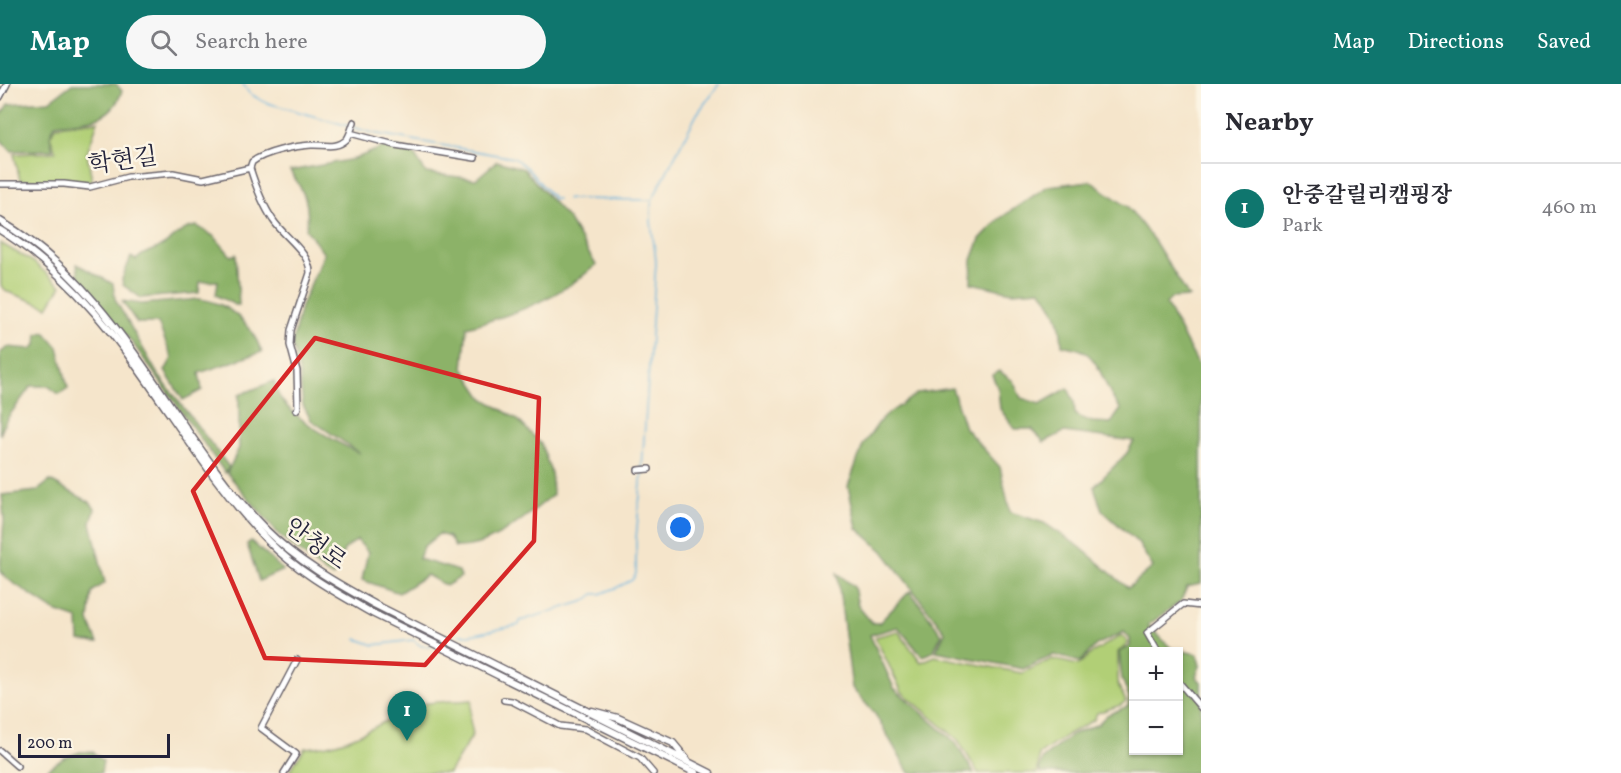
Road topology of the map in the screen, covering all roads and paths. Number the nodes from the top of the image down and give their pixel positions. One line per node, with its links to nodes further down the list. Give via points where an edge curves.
1 (7, 84): 2 (street)
2 (0, 97)
3 (354, 122): 4 (street)
4 (350, 133): 5 (street); 6 (street, 학현길, via 337,145 312,144 257,158)
5 (475, 158)
6 (250, 168): 7 (street, 학현길, via 203,179 173,173 128,177 90,187); 10 (street, via 273,221 310,263 291,330 299,395)
7 (0, 184)
8 (0, 221): 18 (street, 안청로, via 54,260 90,296 247,510 283,545 334,582)
9 (0, 230): 25 (street, 안청로, via 49,264 81,295 223,489 292,563 372,613)
10 (296, 410)
11 (649, 468): 12 (street)
12 (638, 470)
13 (1201, 606): 14 (street, via 1183,604 1147,633)
14 (1156, 647)
15 (297, 660): 23 (street, via 261,728 296,754)
16 (1183, 686): 19 (street)
17 (504, 700): 24 (street, via 560,726 585,729 640,758)
18 (577, 707): 21 (street, 안청로); 21 (street, via 609,716 673,744)
19 (1201, 708)
20 (0, 752): 22 (street)
21 (689, 763): 26 (street, 안청로)
22 (17, 766)
23 (284, 773)
24 (653, 773)
25 (696, 773)
26 (710, 773)

